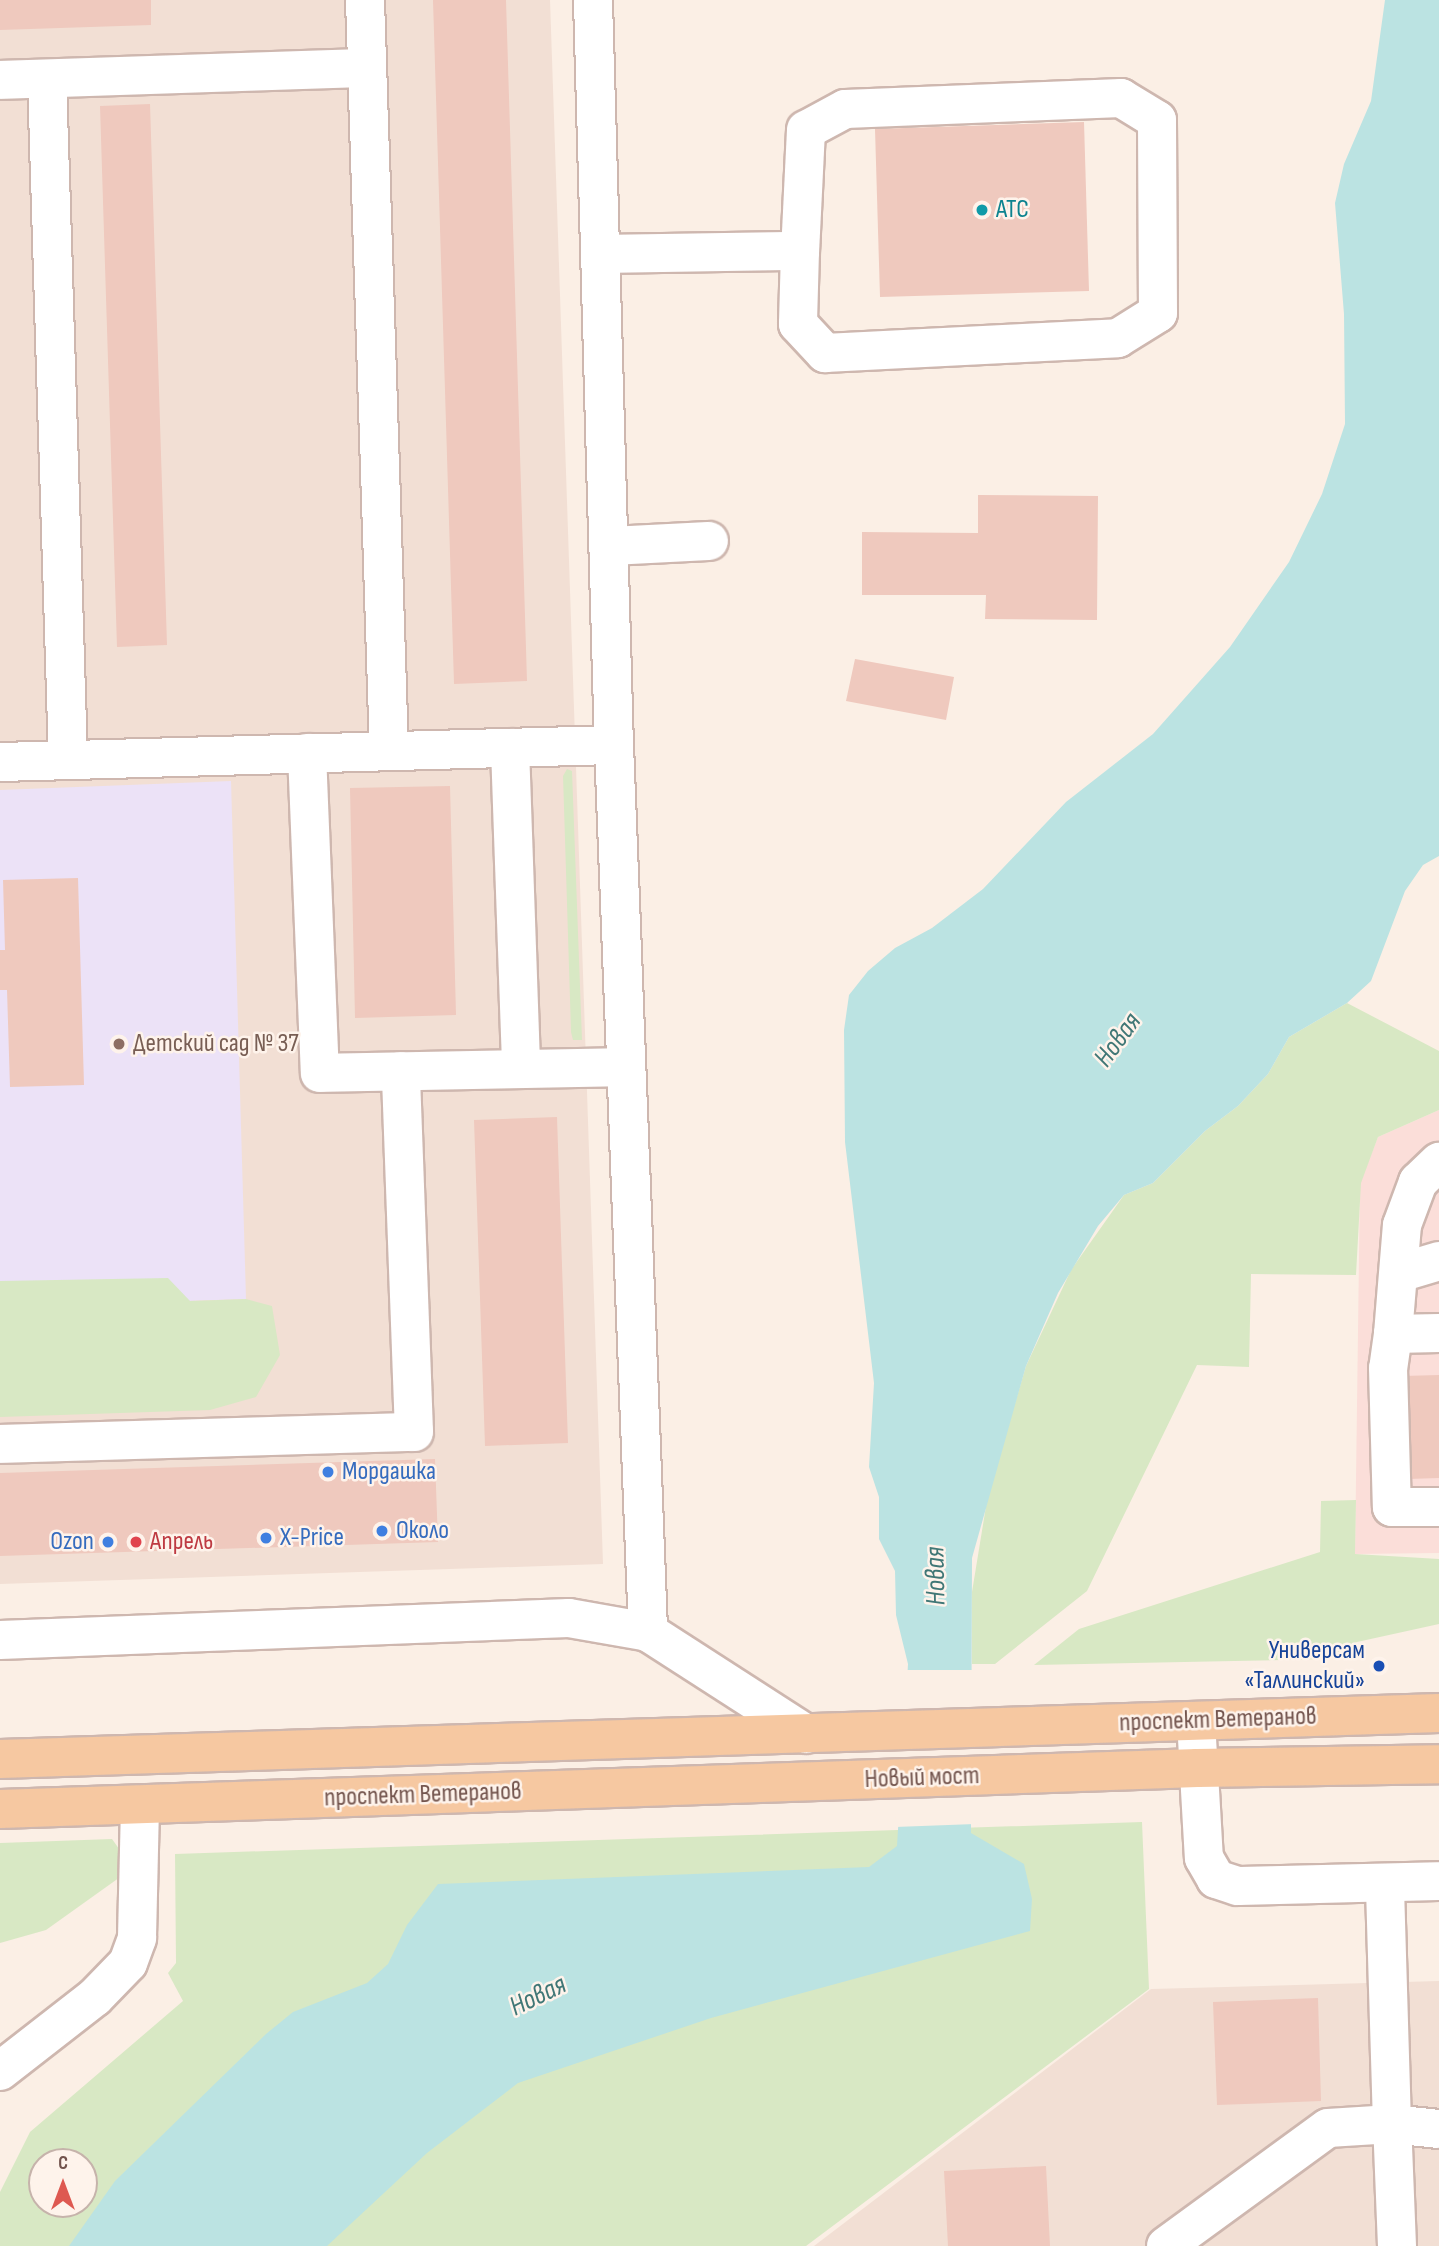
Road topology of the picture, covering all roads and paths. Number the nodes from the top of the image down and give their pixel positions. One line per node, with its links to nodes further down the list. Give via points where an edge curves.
1 (365, 0): 3 (street)
2 (593, 0): 7 (street)
3 (367, 68): 4 (street); 12 (street)
4 (47, 79): 5 (street); 14 (street)
5 (0, 80)
6 (800, 251): 6 (street, via 798,324 825,353 1118,338 1158,313 1157,120 1121,98 845,109 806,130); 7 (street)
7 (603, 254): 9 (street)
8 (709, 541): 9 (street)
9 (610, 547): 10 (street)
10 (614, 745): 11 (street); 16 (street)
11 (510, 748): 12 (street); 17 (street)
12 (389, 751): 13 (street)
13 (306, 754): 14 (street); 18 (street, via 320,1073)
14 (68, 760): 15 (street)
15 (0, 762)
16 (625, 1067): 17 (street); 26 (street)
17 (521, 1069): 18 (street)
18 (401, 1071): 24 (street, via 414,1432)
19 (1439, 1162): 21 (street, via 1418,1182 1402,1225)
20 (1439, 1261): 21 (street)
21 (1399, 1273): 23 (street)
22 (1439, 1333): 23 (street)
23 (1393, 1334): 25 (street, via 1388,1368 1392,1507)
24 (0, 1444)
25 (1439, 1507)
26 (648, 1632): 27 (street, via 569,1618); 32 (street)
27 (0, 1640)
28 (1439, 1713): 29 (main road, проспект Ветеранов)
29 (1196, 1721): 30 (main road, проспект Ветеранов); 35 (street)
30 (997, 1728): 31 (main road, Новый мост)
31 (844, 1733): 32 (main road, проспект Ветеранов)
32 (806, 1734): 33 (main road, проспект Ветеранов)
33 (0, 1759)
34 (1439, 1764): 35 (main road, проспект Ветеранов)
35 (1197, 1768): 36 (main road, проспект Ветеранов); 41 (street, via 1204,1858 1216,1879 1238,1886)
36 (998, 1775): 37 (main road, Новый мост)
37 (845, 1780): 38 (main road, проспект Ветеранов)
38 (140, 1805): 39 (main road, проспект Ветеранов); 42 (street, via 137,1938 128,1963 95,1997)
39 (0, 1810)
40 (1439, 1881): 41 (street)
41 (1385, 1883): 43 (street)
42 (0, 2071)
43 (1392, 2124): 44 (street); 45 (street, via 1328,2128); 46 (street)
44 (1439, 2129)
45 (1166, 2246)
46 (1398, 2246)

